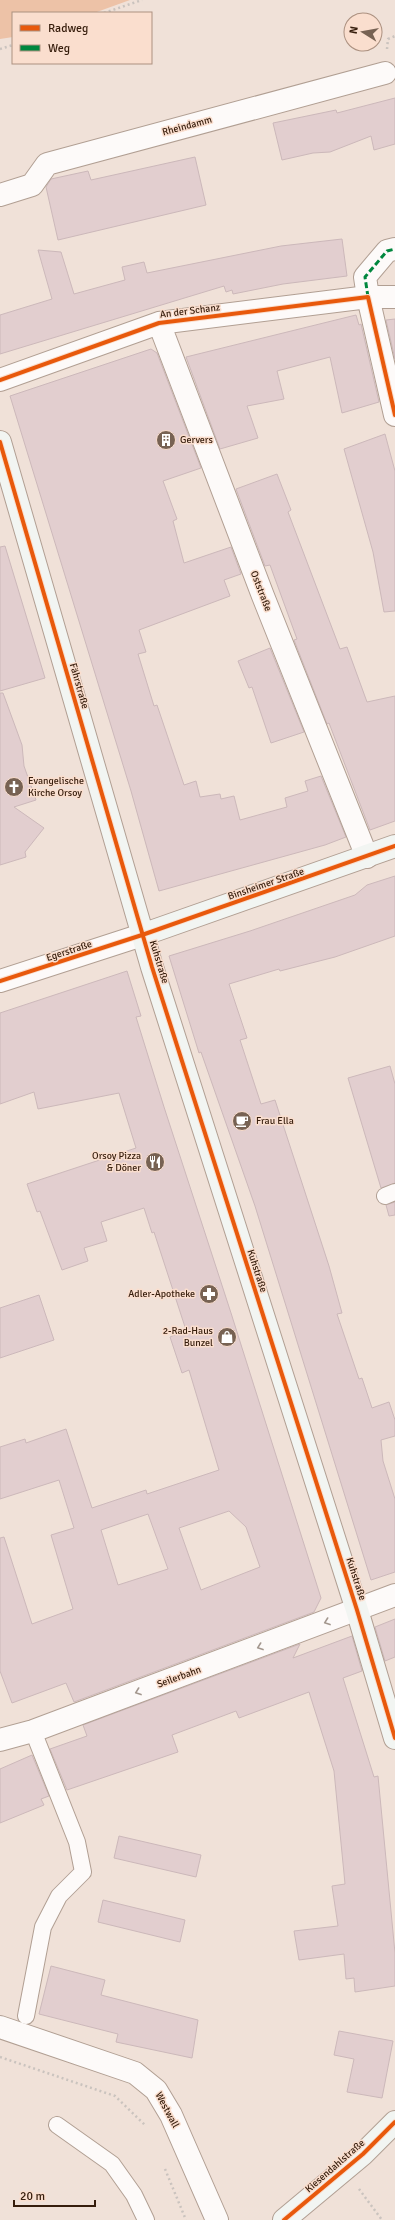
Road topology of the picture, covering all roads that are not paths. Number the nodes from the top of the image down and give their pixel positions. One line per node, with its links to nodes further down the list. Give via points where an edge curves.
1 (385, 73): 2 (street, Rheindamm, via 47,164 32,185)
2 (0, 195)
3 (395, 249): 4 (street, via 387,251 365,277)
4 (368, 297): 5 (street, An der Schanz); 6 (street, An der Schanz); 8 (street)
5 (395, 297)
6 (159, 323): 7 (street, An der Schanz); 11 (street, Oststraße, via 263,596)
7 (0, 380)
8 (395, 415)
9 (0, 442): 12 (main road, Fährstraße)
10 (395, 846): 11 (main road, Binsheimer Straße)
11 (367, 856): 12 (main road, Binsheimer Straße)
12 (142, 936): 13 (street, Egerstraße); 15 (main road, Kuhstraße)
13 (0, 981)
14 (395, 1595): 15 (street, Seilerbahn)
15 (357, 1610): 16 (street, Seilerbahn, one-way to 16); 17 (main road)
16 (33, 1731): 18 (street, Seilerbahn); 19 (lane, via 77,1842 83,1872 59,1896 43,1927)
17 (395, 1738)
18 (0, 1740)
19 (26, 2016)
20 (0, 2027): 24 (street, Westwall, via 135,2073 156,2090 170,2115)
21 (395, 2122): 25 (main road, Kiesendahlstraße, via 344,2170)
22 (57, 2125): 23 (lane, via 112,2164 134,2195)
23 (146, 2220)
24 (217, 2220)
25 (284, 2220)

